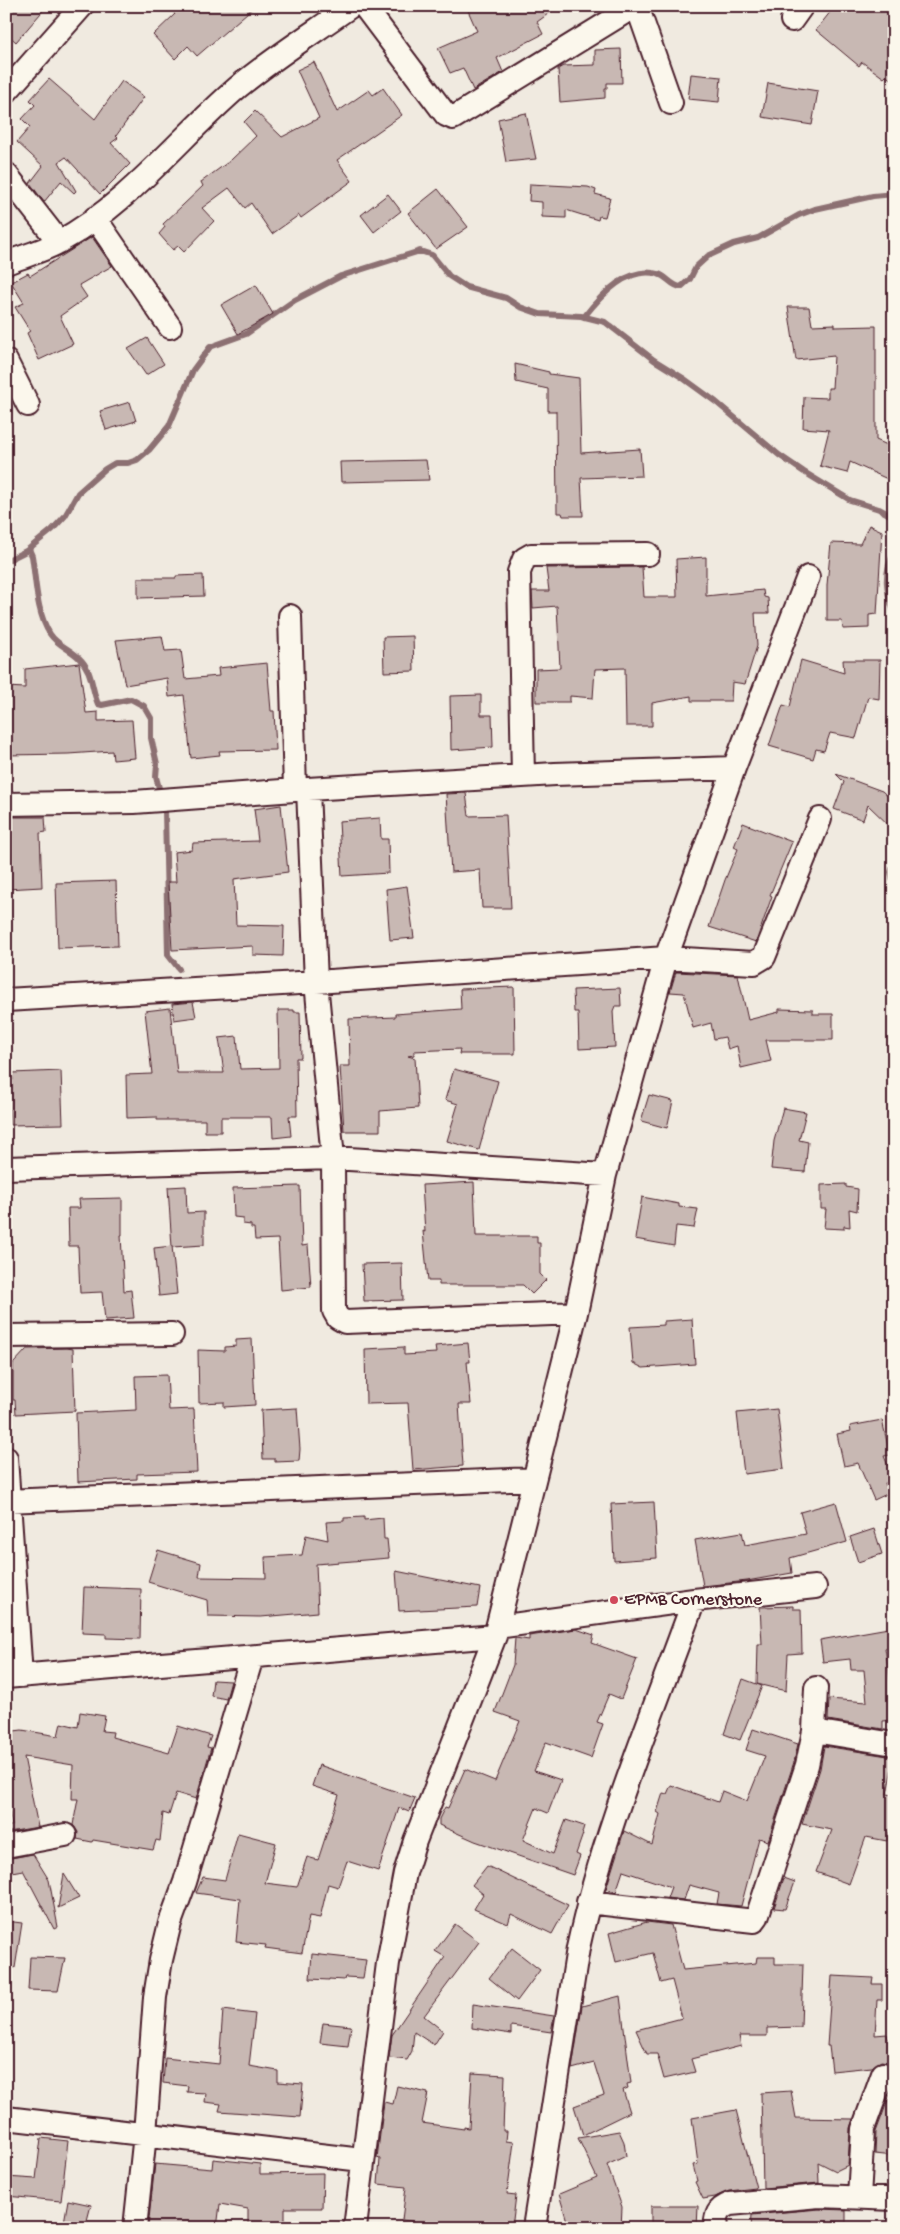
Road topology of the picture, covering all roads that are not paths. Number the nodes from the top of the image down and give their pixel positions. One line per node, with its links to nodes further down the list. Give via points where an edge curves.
1 (82, 6): 5 (street)
2 (351, 6): 8 (street, via 237,88 135,186)
3 (364, 6): 4 (street, via 446,116 452,118)
4 (636, 6): 6 (street)
5 (6, 92)
6 (671, 102)
7 (6, 174): 9 (street)
8 (95, 218): 9 (street); 11 (street)
9 (59, 242): 10 (street)
10 (6, 263)
11 (170, 328)
12 (6, 361): 13 (street)
13 (28, 404)
14 (648, 554): 18 (street, via 531,555 520,565)
15 (808, 577): 17 (street)
16 (290, 616): 19 (street)
17 (734, 768): 18 (street); 22 (street)
18 (523, 776): 19 (street)
19 (302, 789): 20 (street, via 181,800); 23 (street)
20 (6, 804)
21 (820, 819): 22 (street, via 760,961)
22 (666, 958): 23 (street); 27 (street)
23 (316, 982): 24 (street); 25 (street)
24 (6, 1000)
25 (333, 1158): 26 (street); 27 (street); 28 (street, via 334,1311 338,1318 345,1322)
26 (6, 1168)
27 (605, 1175): 28 (street)
28 (576, 1312): 32 (street)
29 (172, 1334): 30 (street)
30 (6, 1336)
31 (6, 1458): 33 (street)
32 (534, 1479): 33 (street); 36 (street)
33 (7, 1501): 38 (street)
34 (815, 1586): 35 (street)
35 (694, 1600): 36 (street); 44 (street, via 601,1857)
36 (496, 1632): 37 (street); 48 (street, via 405,1873 388,1963)
37 (252, 1657): 38 (street); 47 (street, via 161,1960 155,1997)
38 (14, 1676)
39 (816, 1688): 40 (street)
40 (814, 1731): 41 (street); 44 (street, via 799,1791 754,1920)
41 (894, 1744)
42 (65, 1835): 43 (street)
43 (6, 1846)
44 (588, 1902): 53 (street)
45 (883, 2074): 49 (street, via 863,2129)
46 (6, 2118): 47 (street)
47 (145, 2134): 48 (street); 51 (street)
48 (362, 2160): 52 (street)
49 (860, 2196): 50 (street); 54 (street, via 819,2196 730,2204 721,2207)
50 (894, 2199)
51 (135, 2228)
52 (355, 2228)
53 (534, 2228)
54 (715, 2228)

